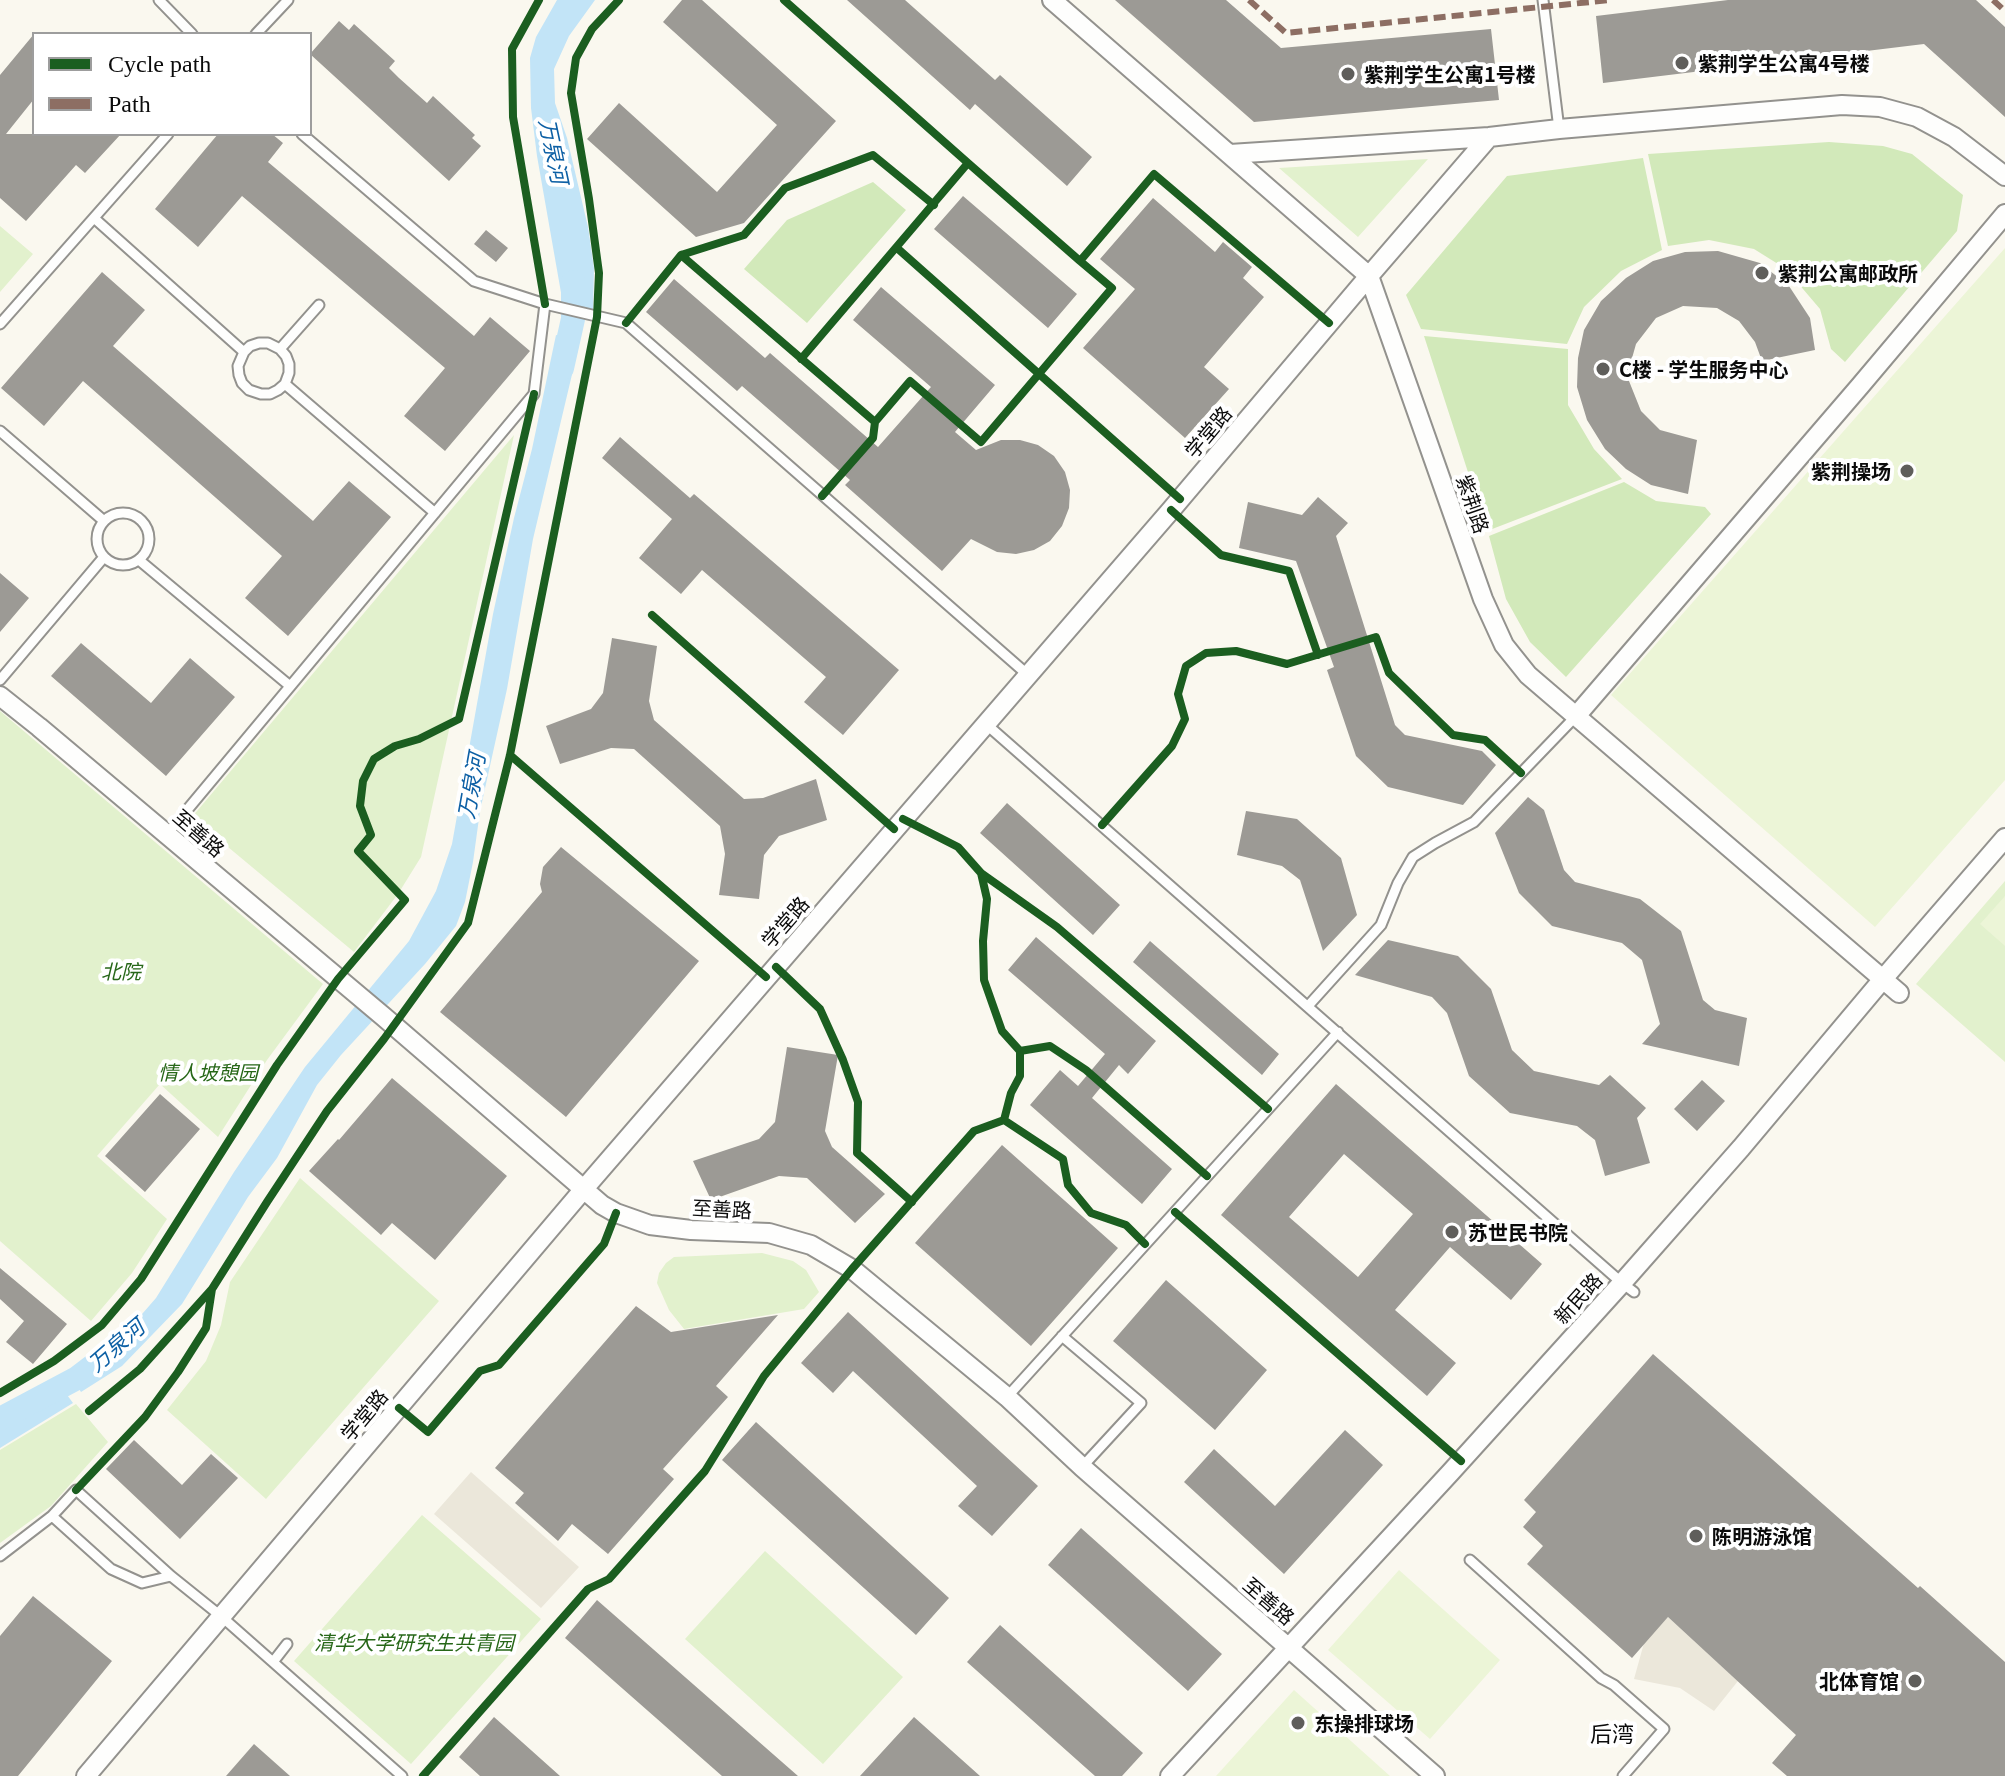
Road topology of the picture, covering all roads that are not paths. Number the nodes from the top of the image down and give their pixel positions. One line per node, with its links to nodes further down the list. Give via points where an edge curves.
1 (159, 0): 5 (lane)
2 (288, 0): 6 (lane)
3 (1052, 0): 11 (street, 紫荆路)
4 (1543, 0): 7 (lane)
5 (190, 32)
6 (258, 32)
7 (1559, 129): 10 (street); 12 (street, via 1842,105 1880,107 1917,117 1954,137)
8 (166, 136): 14 (lane)
9 (304, 136): 16 (lane, via 474,281)
10 (1489, 137): 11 (street); 15 (street, 学堂路)
11 (1230, 154): 15 (street, 紫荆路)
12 (2005, 176)
13 (2005, 214): 31 (street)
14 (94, 218): 18 (lane); 20 (lane)
15 (1369, 276): 27 (street, 学堂路); 31 (street, 紫荆路, via 1504,645 1528,675)
16 (545, 304): 23 (lane, via 534,394); 27 (lane, via 626,323)
17 (319, 305): 19 (lane)
18 (0, 324)
19 (280, 349): 20 (lane, via 259,343); 21 (lane, via 289,364)
20 (244, 352): 21 (lane, via 239,375 249,390 270,394)
21 (285, 384): 23 (lane)
22 (0, 431): 24 (lane)
23 (435, 513): 29 (lane)
24 (104, 521): 25 (lane, via 97,541); 26 (lane, via 120,513 139,518 149,535)
25 (104, 557): 26 (lane, via 123,565); 28 (lane)
26 (139, 560): 29 (lane)
27 (1028, 675): 32 (street, 学堂路)
28 (0, 680)
29 (290, 686): 33 (lane)
30 (0, 696): 33 (street, 至善路)
31 (1577, 715): 35 (street, 紫荆路); 37 (lane, via 1474,822 1413,857 1381,925)
32 (986, 724): 37 (lane); 39 (street, 学堂路)
33 (167, 834): 39 (street, 至善路)
34 (2005, 838): 35 (street, 新民路)
35 (1883, 979): 36 (street, 紫荆路); 40 (street, 新民路)
36 (1899, 993)
37 (1308, 1006): 38 (lane)
38 (1338, 1032): 40 (lane); 41 (lane)
39 (583, 1190): 42 (street, 至善路, via 616,1213 650,1225 769,1233 811,1245 852,1269); 48 (street, 学堂路)
40 (1628, 1287): 50 (street, 新民路)
41 (1062, 1336): 42 (lane); 43 (lane, via 1141,1403)
42 (1007, 1397): 43 (street, 至善路)
43 (1082, 1467): 50 (street, 至善路)
44 (52, 1516): 45 (lane); 47 (lane, via 111,1569 142,1583); 47 (lane, via 76,1490)
45 (0, 1556)
46 (1470, 1560): 56 (lane, via 1664,1729)
47 (171, 1576): 48 (lane)
48 (222, 1617): 51 (lane); 52 (street, 学堂路)
49 (287, 1644): 51 (lane)
50 (1288, 1647): 54 (street, 新民路); 55 (street, 至善路)
51 (273, 1662): 53 (lane)
52 (86, 1776)
53 (402, 1776)
54 (1170, 1776)
55 (1435, 1776)
56 (1623, 1776)

